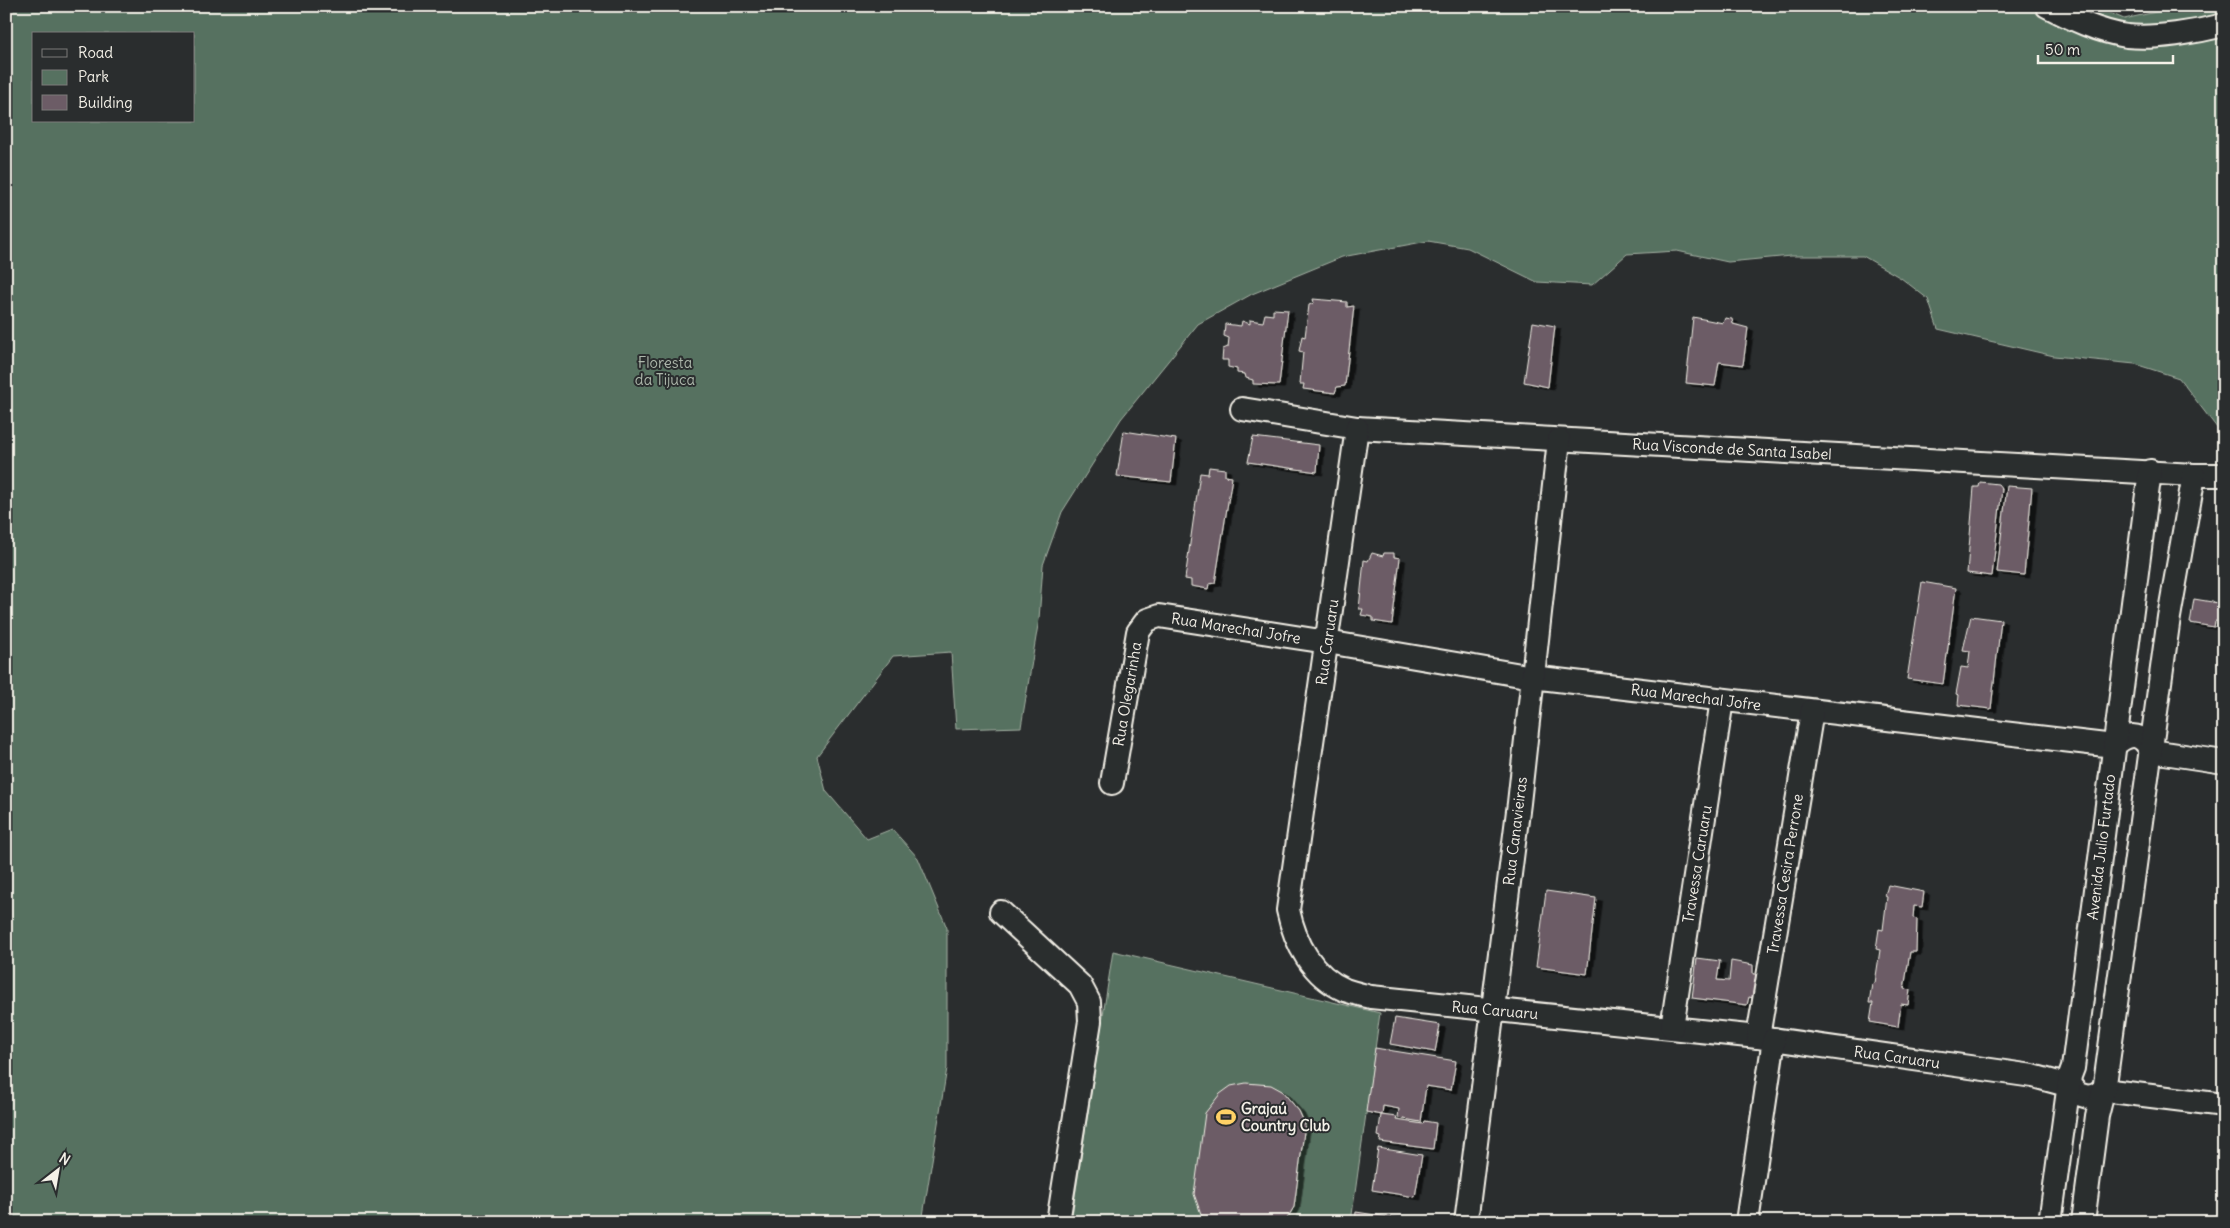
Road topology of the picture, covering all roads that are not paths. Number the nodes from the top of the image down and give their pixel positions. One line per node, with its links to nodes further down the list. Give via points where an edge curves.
1 (2047, 6): 2 (street, via 2108,32 2129,36 2164,35)
2 (2224, 25)
3 (1242, 409): 4 (street, Rua Visconde de Santa Isabel)
4 (1357, 428): 5 (street, Rua Visconde de Santa Isabel); 10 (street, Rua Caruaru)
5 (1559, 440): 6 (street, Rua Visconde de Santa Isabel); 11 (street, Rua Canavieiras)
6 (2150, 471): 7 (street, Rua Visconde de Santa Isabel); 14 (street, Avenida Julio Furtado)
7 (2194, 475): 8 (street, Rua Visconde de Santa Isabel); 15 (street, via 2169,617)
8 (2224, 475)
9 (1159, 616): 10 (street, Rua Marechal Jofre); 17 (street, Rua Olegarinha, via 1148,620 1138,632)
10 (1327, 642): 11 (street, Rua Marechal Jofre); 19 (street, Rua Caruaru, via 1288,910 1299,947 1309,962 1344,990 1371,997)
11 (1532, 677): 12 (street, Rua Marechal Jofre); 19 (street, Rua Canavieiras)
12 (1722, 700): 13 (street, Rua Marechal Jofre); 20 (street, Travessa Caruaru)
13 (1812, 711): 14 (street, Rua Marechal Jofre); 21 (street, Travessa Cesira Perrone)
14 (2113, 752): 15 (street, Rua Marechal Jofre, via 2122,738 2131,736 2146,743); 22 (street, Avenida Julio Furtado)
15 (2150, 756): 16 (street); 23 (street)
16 (2224, 762)
17 (1112, 783)
18 (1001, 912): 25 (street, via 1080,985 1089,1002 1090,1021)
19 (1492, 1009): 20 (street, Rua Caruaru); 26 (street, Rua Canavieiras)
20 (1672, 1027): 21 (street, Rua Caruaru)
21 (1766, 1038): 22 (street, Rua Caruaru, via 2032,1076); 27 (street, Travessa Cesira Perrone)
22 (2072, 1077): 23 (street, Rua Caruaru, via 2078,1094 2088,1097 2096,1094); 28 (street, Avenida Julio Furtado)
23 (2104, 1083): 24 (street, Rua Caruaru); 29 (street)
24 (2224, 1105)
25 (1058, 1222)
26 (1466, 1222)
27 (1747, 1222)
28 (2050, 1222)
29 (2083, 1222)

